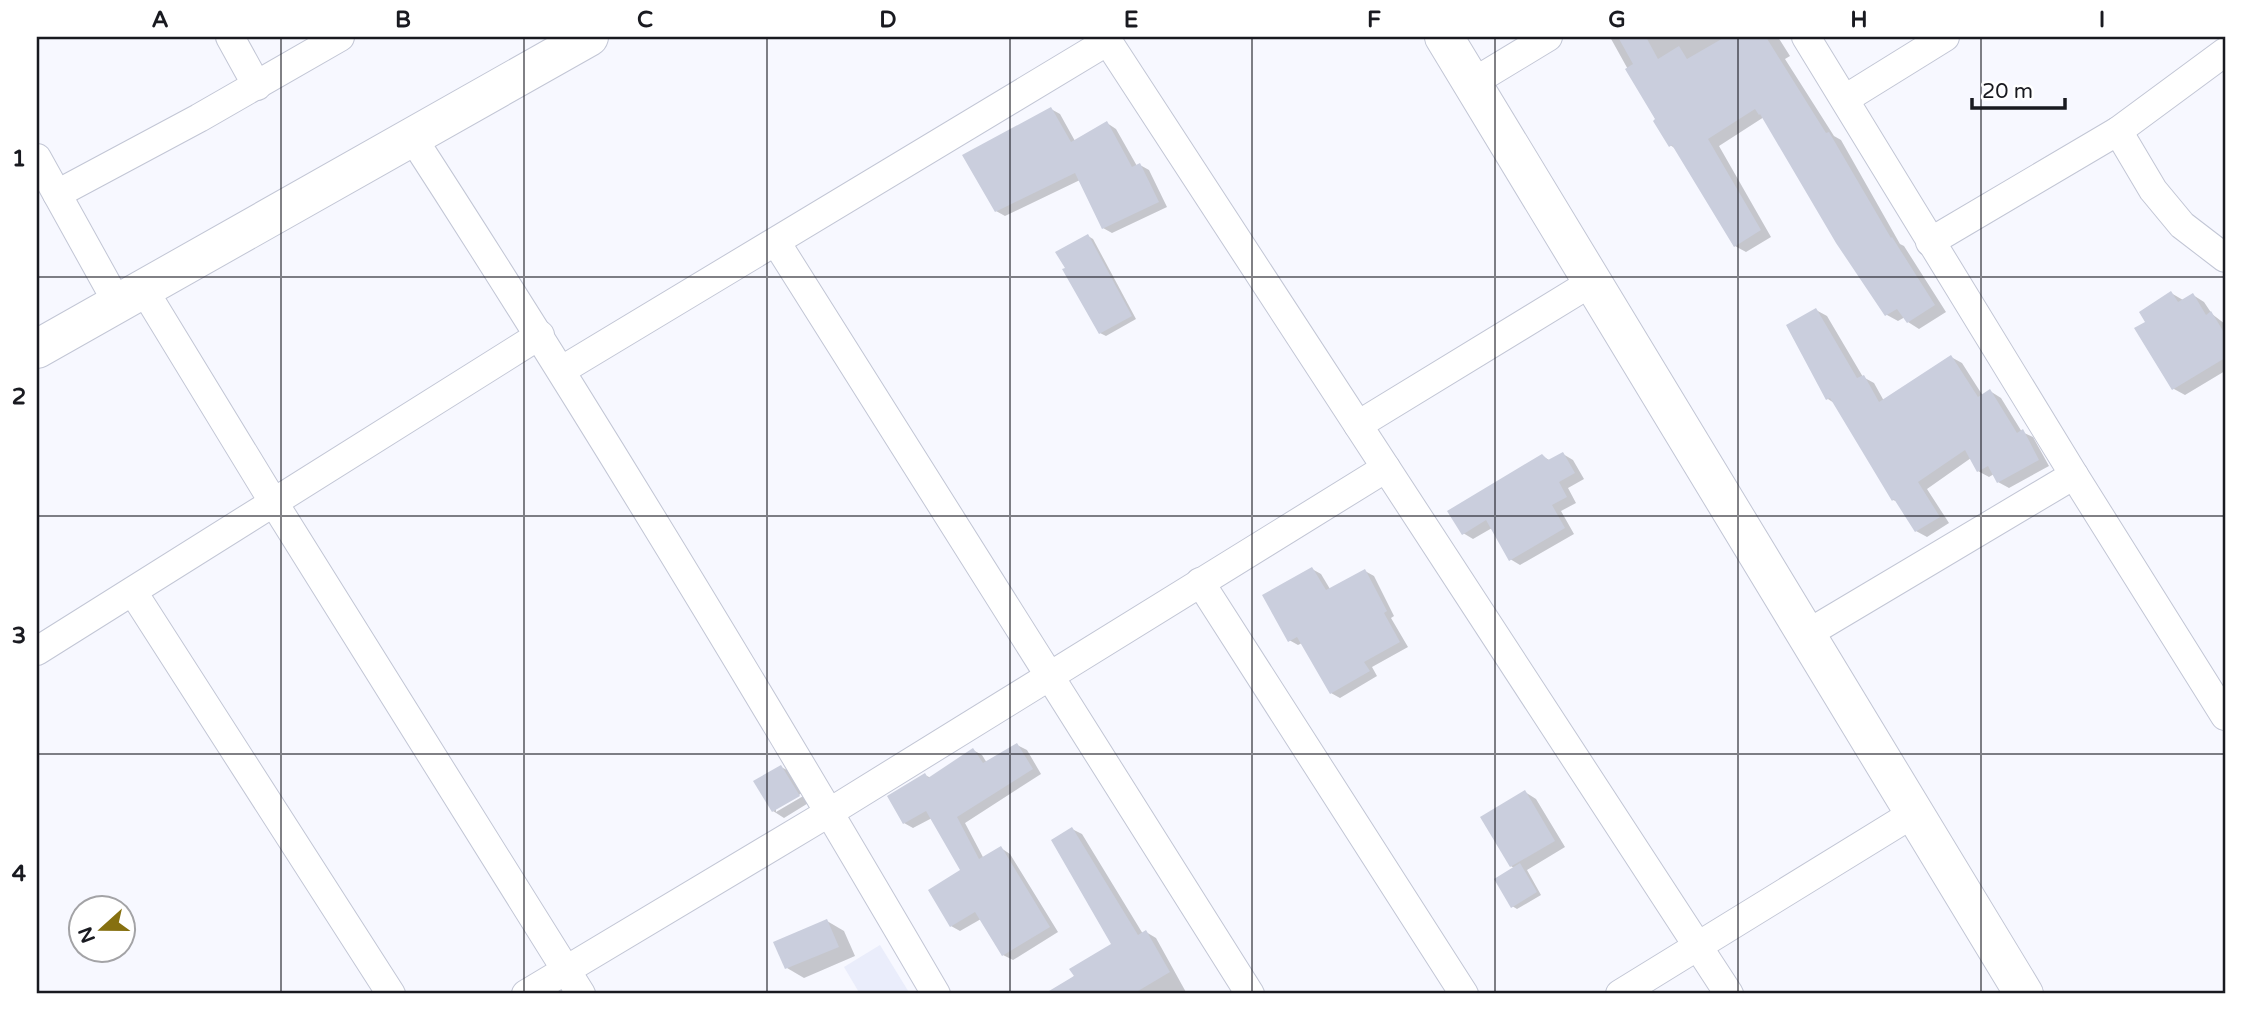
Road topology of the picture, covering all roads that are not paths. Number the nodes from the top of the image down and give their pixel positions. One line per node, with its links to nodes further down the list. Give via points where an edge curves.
1 (230, 37): 11 (street)
2 (340, 37): 11 (street)
3 (589, 37): 14 (street)
4 (1444, 37): 10 (street)
5 (1548, 37): 10 (street)
6 (1806, 37): 12 (street)
7 (1945, 37): 12 (street)
8 (1107, 39): 17 (street); 25 (street)
9 (2225, 52): 13 (street)
10 (1472, 83): 20 (street)
11 (257, 86): 16 (street)
12 (1845, 99): 18 (street)
13 (2118, 131): 18 (street); 19 (street, via 2153,190 2182,225)
14 (412, 137): 21 (street); 22 (street)
15 (37, 158): 16 (street)
16 (57, 194): 21 (street)
17 (776, 242): 24 (street); 33 (street)
18 (1930, 242): 27 (street)
19 (2225, 258)
20 (1592, 282): 25 (street); 31 (street)
21 (131, 297): 23 (street); 28 (street)
22 (540, 335): 24 (street); 28 (street)
23 (37, 349)
24 (562, 370): 35 (street)
25 (1358, 425): 26 (street)
26 (1386, 468): 29 (street); 37 (street)
27 (2074, 475): 31 (street); 34 (street)
28 (274, 503): 30 (street); 38 (street)
29 (1200, 582): 33 (street); 44 (street)
30 (133, 592): 32 (street); 39 (street)
31 (1807, 634): 36 (street)
32 (37, 651)
33 (1049, 677): 35 (street); 43 (street)
34 (2221, 700)
35 (830, 812): 38 (street); 42 (street)
36 (1914, 813): 37 (street); 47 (street)
37 (1700, 946): 45 (street); 46 (street)
38 (566, 970): 40 (street); 41 (street)
39 (391, 994)
40 (526, 994)
41 (581, 994)
42 (936, 994)
43 (1250, 994)
44 (1464, 994)
45 (1619, 994)
46 (1730, 994)
47 (2024, 994)

